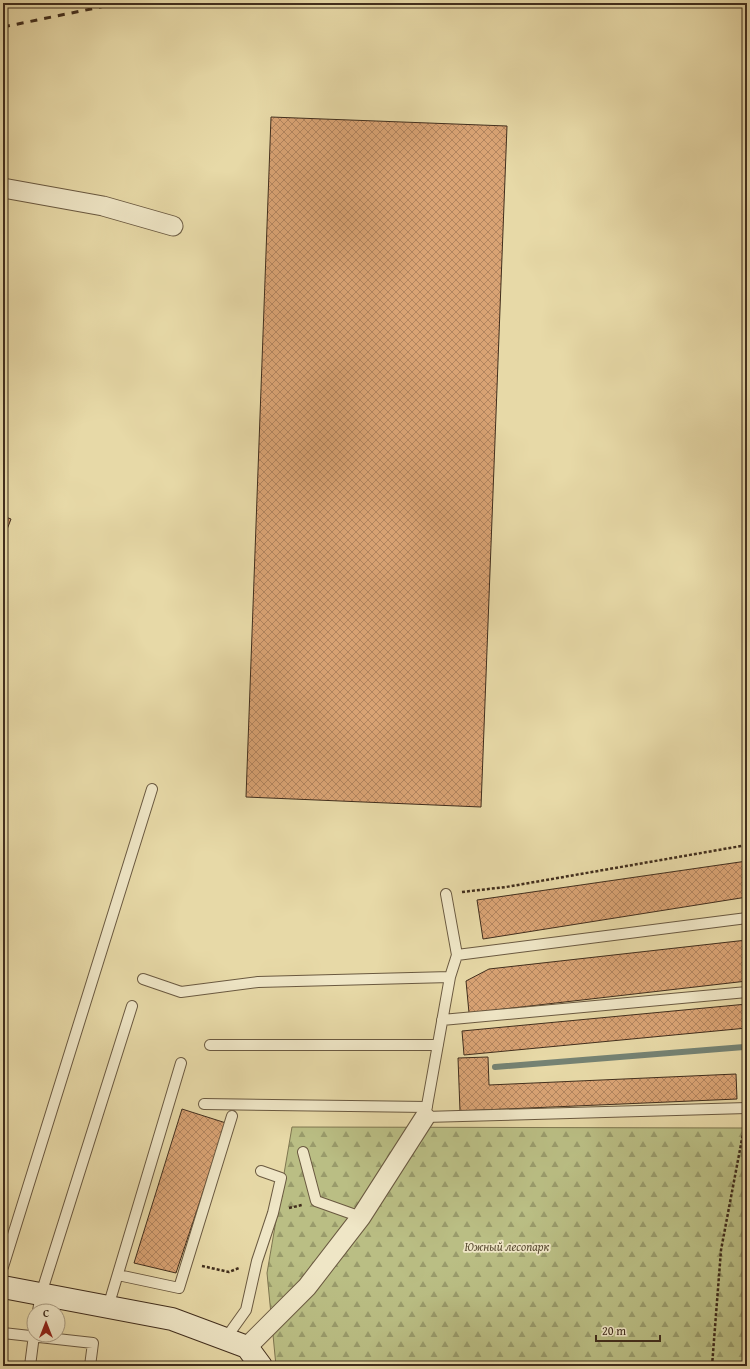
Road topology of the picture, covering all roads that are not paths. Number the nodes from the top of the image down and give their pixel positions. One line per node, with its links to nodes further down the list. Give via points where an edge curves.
1 (3, 188): 2 (street, via 103,206)
2 (173, 226)
3 (152, 789): 22 (lane)
4 (446, 894): 6 (lane)
5 (747, 918): 6 (lane)
6 (457, 955): 7 (lane)
7 (450, 977): 8 (lane, via 258,982 181,992); 11 (lane)
8 (143, 979)
9 (747, 992): 11 (lane)
10 (132, 1006): 25 (lane)
11 (442, 1020): 13 (lane)
12 (210, 1045): 13 (lane)
13 (438, 1045): 17 (lane)
14 (182, 1063): 23 (lane)
15 (204, 1104): 17 (lane)
16 (747, 1108): 17 (lane)
17 (426, 1112): 21 (street)
18 (232, 1116): 23 (lane, via 178,1288)
19 (303, 1152): 21 (lane, via 316,1201)
20 (261, 1171): 30 (lane, via 281,1178 246,1310)
21 (361, 1217): 33 (street, via 307,1287)
22 (3, 1267)
23 (118, 1275): 27 (lane)
24 (3, 1287): 25 (street)
25 (40, 1303)
26 (66, 1305): 27 (street)
27 (108, 1307): 30 (street, via 172,1319)
28 (3, 1333): 29 (lane)
29 (26, 1335)
30 (226, 1338): 33 (street)
31 (66, 1340): 35 (lane, via 93,1343)
32 (33, 1343): 34 (lane)
33 (248, 1347): 36 (street)
34 (30, 1366)
35 (90, 1366)
36 (261, 1366)

